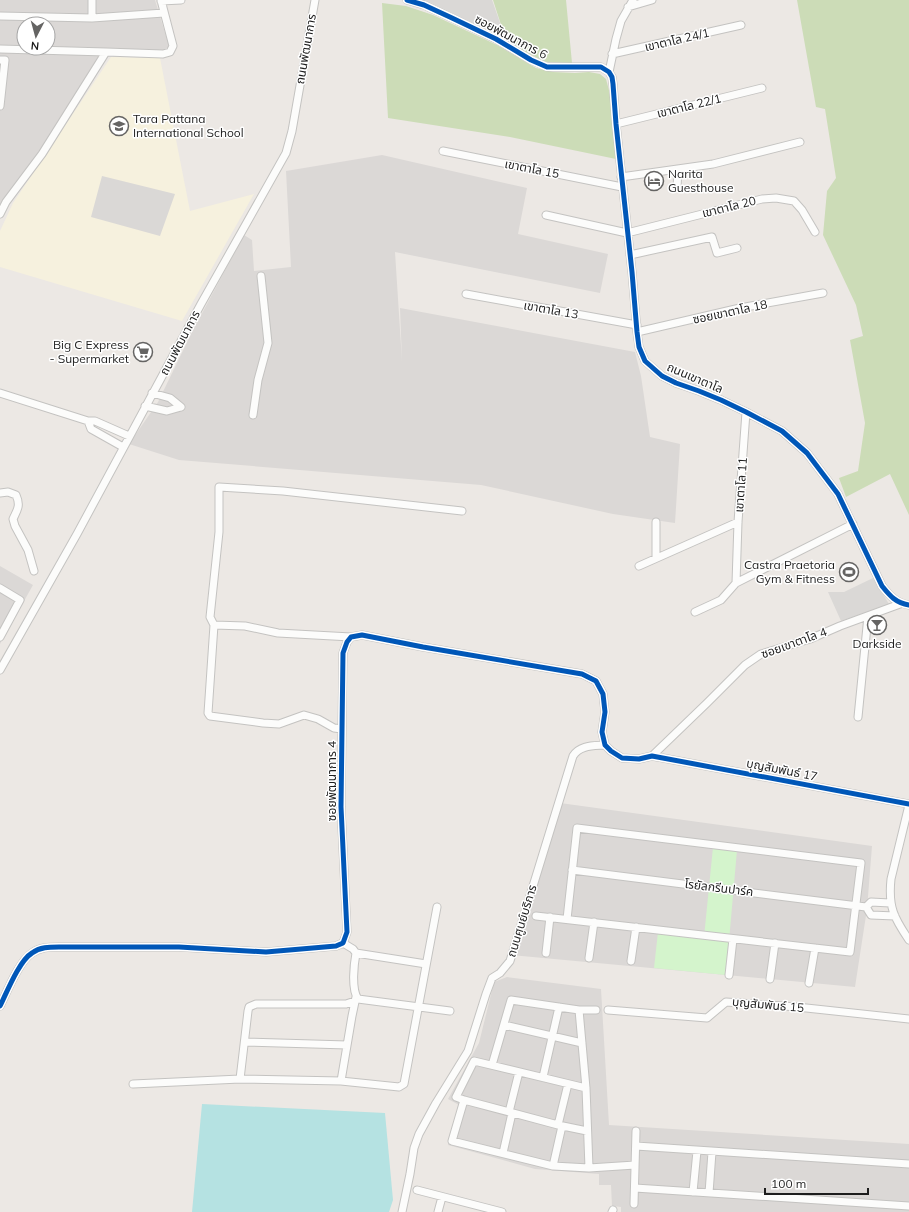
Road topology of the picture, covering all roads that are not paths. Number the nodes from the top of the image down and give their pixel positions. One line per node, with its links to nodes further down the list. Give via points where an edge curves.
1 (92, 0): 11 (street)
2 (181, 0): 7 (street)
3 (315, 0): 38 (street, ถนนพัฒนาการ, via 286,153)
4 (407, 0): 17 (street, ซอยพัฒนาการ 6, via 424,5 496,39 547,67 601,67)
5 (633, 0): 8 (street)
6 (652, 0): 8 (street)
7 (161, 1): 9 (street)
8 (628, 7): 15 (street, via 621,21)
9 (164, 13): 11 (street); 14 (street, via 173,46 170,52)
10 (0, 16): 11 (street)
11 (92, 18)
12 (741, 25): 15 (street, เขาตาโล 24/1)
13 (0, 49): 14 (street)
14 (106, 52): 27 (street, via 42,154)
15 (612, 54): 17 (street)
16 (0, 60): 19 (street, via 5,60)
17 (609, 72): 20 (street, ถนนเขาตาโล, via 613,84)
18 (762, 88): 20 (street, เขาตาโล 22/1)
19 (0, 106)
20 (616, 124): 24 (street, ถนนเขาตาโล)
21 (800, 142): 23 (street, via 713,164)
22 (443, 151): 25 (street, เขาตาโล 15)
23 (678, 169): 24 (street); 26 (street)
24 (621, 177): 25 (street, ถนนเขาตาโล)
25 (622, 187): 30 (street, ถนนเขาตาโล)
26 (678, 188)
27 (0, 214)
28 (546, 215): 30 (street)
29 (815, 232): 30 (street, เขาตาโล 20, via 794,201 776,198 762,199)
30 (627, 233): 32 (street, ถนนเขาตาโล)
31 (738, 248): 32 (street, via 717,253 712,236)
32 (630, 256): 36 (street, ถนนเขาตาโล)
33 (261, 276): 41 (street, via 268,343 258,380)
34 (823, 293): 36 (street, ซอยเขาตาโล 18)
35 (466, 294): 36 (street, เขาตาโล 13)
36 (637, 329): 40 (street, ถนนเขาตาโล, via 639,347 645,361 662,376)
37 (0, 393): 42 (street)
38 (152, 394): 39 (street, ถนนพัฒนาการ); 39 (street, via 170,398 181,408 167,411)
39 (145, 406): 43 (street, ถนนพัฒนาการ)
40 (746, 412): 48 (street, เขาตาโล 11); 49 (street, ถนนเขาตาโล, via 782,431 808,453 838,494)
41 (253, 415)
42 (88, 421): 43 (street, via 95,421); 44 (street, via 91,429)
43 (129, 436): 44 (street, ถนนพัฒนาการ)
44 (123, 447): 62 (street, ถนนพัฒนาการ)
45 (0, 494): 52 (street, via 8,492 16,495 19,501 13,519 28,550)
46 (462, 511): 59 (street, via 283,491 219,487 219,532 210,617)
47 (656, 522): 50 (street)
48 (738, 522): 50 (street, เขาตาโล 11); 53 (street)
49 (853, 524): 53 (street); 55 (street, ถนนเขาตาโล, via 882,586)
50 (656, 558): 51 (street, เขาตาโล 11)
51 (639, 566)
52 (34, 570)
53 (736, 583): 57 (street, via 721,600)
54 (0, 588): 60 (street, via 20,600)
55 (900, 604): 56 (street); 58 (street, ซอยเขาตาโล 4)
56 (909, 605)
57 (695, 612)
58 (868, 616): 63 (street); 66 (street, ซอยเขาตาโล 4, via 810,639 761,654 745,665)
59 (214, 625): 61 (street, via 245,626 278,633); 64 (street, via 208,712 210,716 279,724 304,715)
60 (0, 636)
61 (351, 637): 64 (street, ซอยพัฒนาการ 4, via 343,653); 65 (street, via 362,635 582,674 596,681 603,694 605,712 602,732)
62 (0, 670)
63 (858, 717)
64 (342, 729): 81 (street, ซอยพัฒนาการ 4, via 347,932)
65 (605, 745): 66 (street, via 622,758 639,759); 134 (street, ถนนศูนย์บริการ, via 580,749 573,756 510,961 492,978 468,1051 419,1134)
66 (652, 756): 67 (street, บุญสัมพันธ์ 17)
67 (909, 805): 69 (street, via 891,879)
68 (572, 870): 70 (street, โรยัลกรีนปาร์ค); 70 (street, via 577,828 862,863); 76 (street)
69 (890, 903): 72 (street, โรยัลกรีนปาร์ค, via 871,902); 74 (street)
70 (855, 906): 72 (street, โรยัลกรีนปาร์ค); 83 (street, via 850,952)
71 (437, 907): 88 (street)
72 (866, 907): 74 (street, โรยัลกรีนปาร์ค, via 871,915)
73 (536, 916): 75 (street)
74 (895, 916): 80 (street)
75 (550, 917): 76 (street); 85 (street)
76 (567, 919): 77 (street)
77 (594, 922): 78 (street); 86 (street)
78 (636, 927): 79 (street); 87 (street)
79 (733, 939): 82 (street); 89 (street)
80 (909, 940)
81 (344, 943): 84 (street); 93 (street, via 336,946 266,952 179,947 43,948 32,952 24,959)
82 (775, 943): 83 (street); 90 (street)
83 (815, 948): 91 (street)
84 (356, 952): 88 (street); 92 (street)
85 (546, 954)
86 (589, 958)
87 (631, 961)
88 (426, 964): 94 (street)
89 (728, 975)
90 (770, 979)
91 (810, 982)
92 (356, 999): 94 (street); 103 (street, via 346,1004 252,1005 248,1011); 105 (street)
93 (0, 1006)
94 (419, 1007): 99 (street); 110 (street, via 404,1084 399,1087)
95 (560, 1007): 96 (street); 101 (street, via 511,1000); 102 (street)
96 (579, 1010): 97 (street); 104 (street)
97 (596, 1010)
98 (608, 1010): 100 (street, บุญสัมพันธ์ 15, via 707,1018 726,1002)
99 (450, 1011)
100 (909, 1019)
101 (504, 1025): 102 (street); 106 (street)
102 (552, 1036): 104 (street); 108 (street)
103 (245, 1042): 105 (street); 109 (street)
104 (582, 1043): 113 (street)
105 (347, 1046): 110 (street)
106 (492, 1065): 107 (street); 114 (street, via 474,1060 456,1097)
107 (519, 1072): 108 (street); 115 (street)
108 (542, 1077): 112 (street)
109 (240, 1079): 110 (street); 111 (street)
110 (341, 1081)
111 (133, 1084)
112 (568, 1084): 113 (street); 116 (street)
113 (586, 1088): 117 (street)
114 (464, 1100): 115 (street); 122 (street, via 452,1141)
115 (511, 1112): 116 (street); 122 (street)
116 (560, 1125): 117 (street); 124 (street)
117 (587, 1131): 126 (street)
118 (636, 1131): 119 (street)
119 (636, 1146): 120 (street); 125 (street)
120 (697, 1151): 121 (street); 129 (street)
121 (712, 1152): 123 (street); 130 (street)
122 (503, 1153): 124 (street)
123 (909, 1164)
124 (553, 1166): 126 (street)
125 (635, 1166): 126 (street); 127 (street)
126 (589, 1168)
127 (635, 1188): 129 (street); 132 (street)
128 (417, 1190): 131 (street)
129 (694, 1192): 130 (street)
130 (709, 1193): 133 (street)
131 (442, 1197): 135 (street); 136 (street)
132 (634, 1204)
133 (909, 1206)
134 (402, 1212)
135 (438, 1212)
136 (502, 1212)

